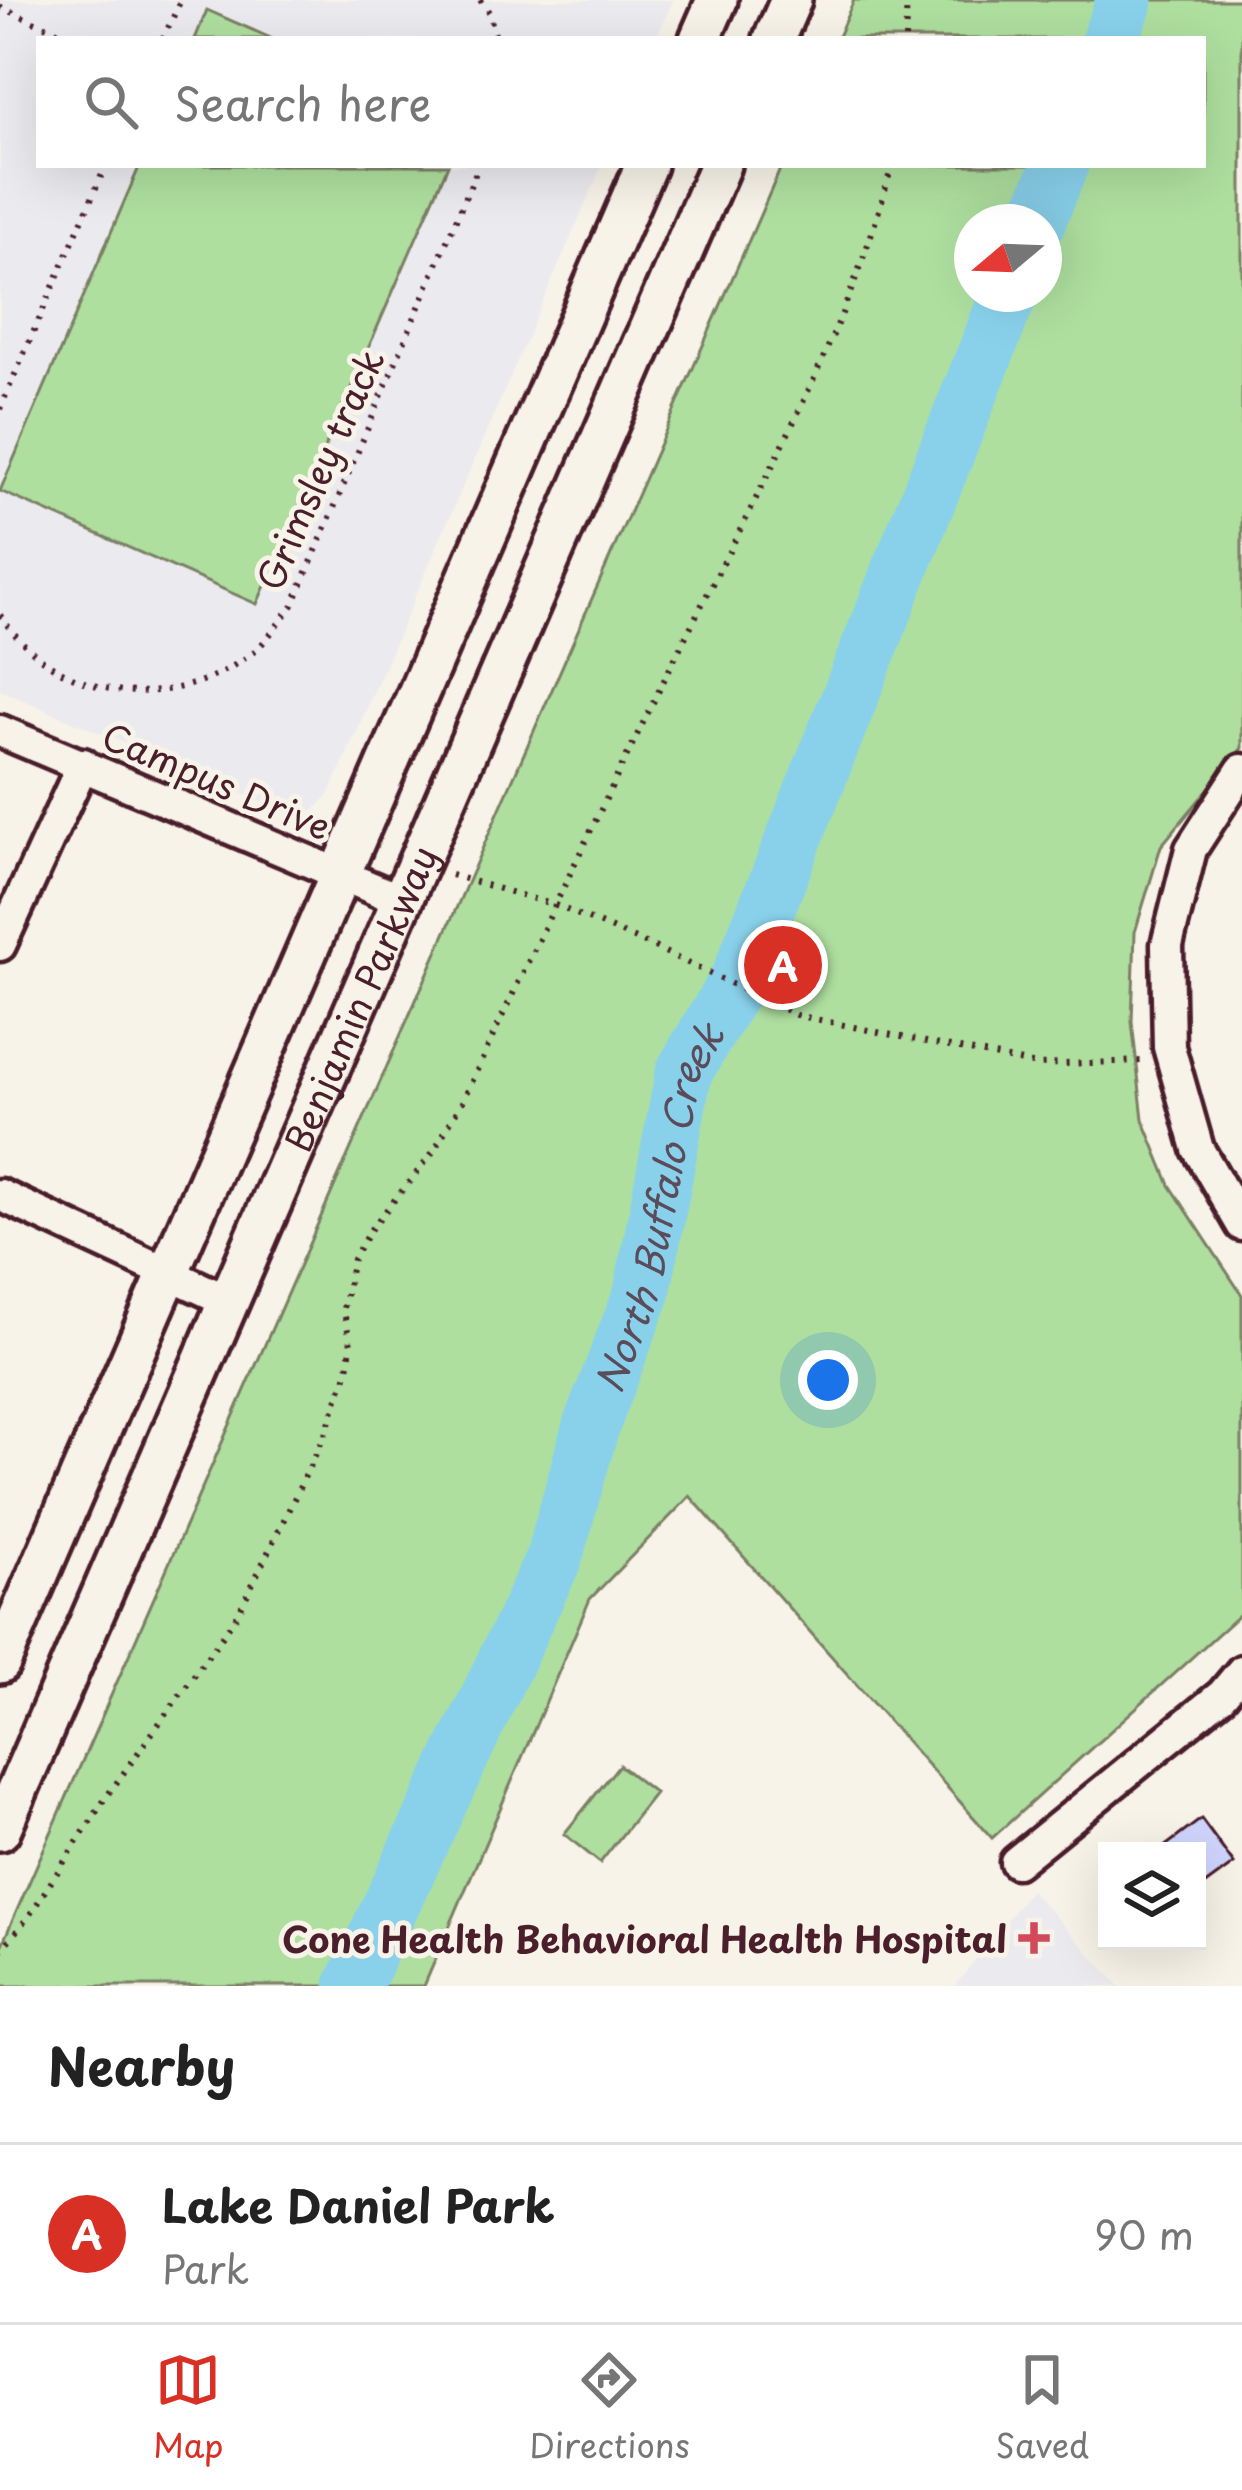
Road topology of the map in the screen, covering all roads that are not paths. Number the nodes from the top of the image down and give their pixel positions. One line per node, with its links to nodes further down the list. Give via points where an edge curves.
1 (717, 0): 3 (main road)
2 (790, 0): 4 (main road)
3 (701, 36)
4 (775, 36)
5 (645, 168): 10 (main road, Benjamin Parkway)
6 (718, 168): 11 (main road, Benjamin Parkway)
7 (0, 731): 8 (street, Campus Drive)
8 (83, 764): 10 (street, Campus Drive); 12 (street)
9 (1242, 770): 14 (street, via 1191,849 1167,945 1172,1058 1198,1149)
10 (339, 875): 11 (street, Campus Drive); 15 (main road, Benjamin Parkway)
11 (403, 901): 16 (main road, Benjamin Parkway)
12 (0, 945)
13 (0, 1195): 15 (street)
14 (1242, 1225)
15 (169, 1270): 16 (street); 17 (main road, Benjamin Parkway)
16 (228, 1301): 19 (main road, Benjamin Parkway)
17 (0, 1663)
18 (1235, 1694): 20 (street)
19 (0, 1831)
20 (1016, 1862)

